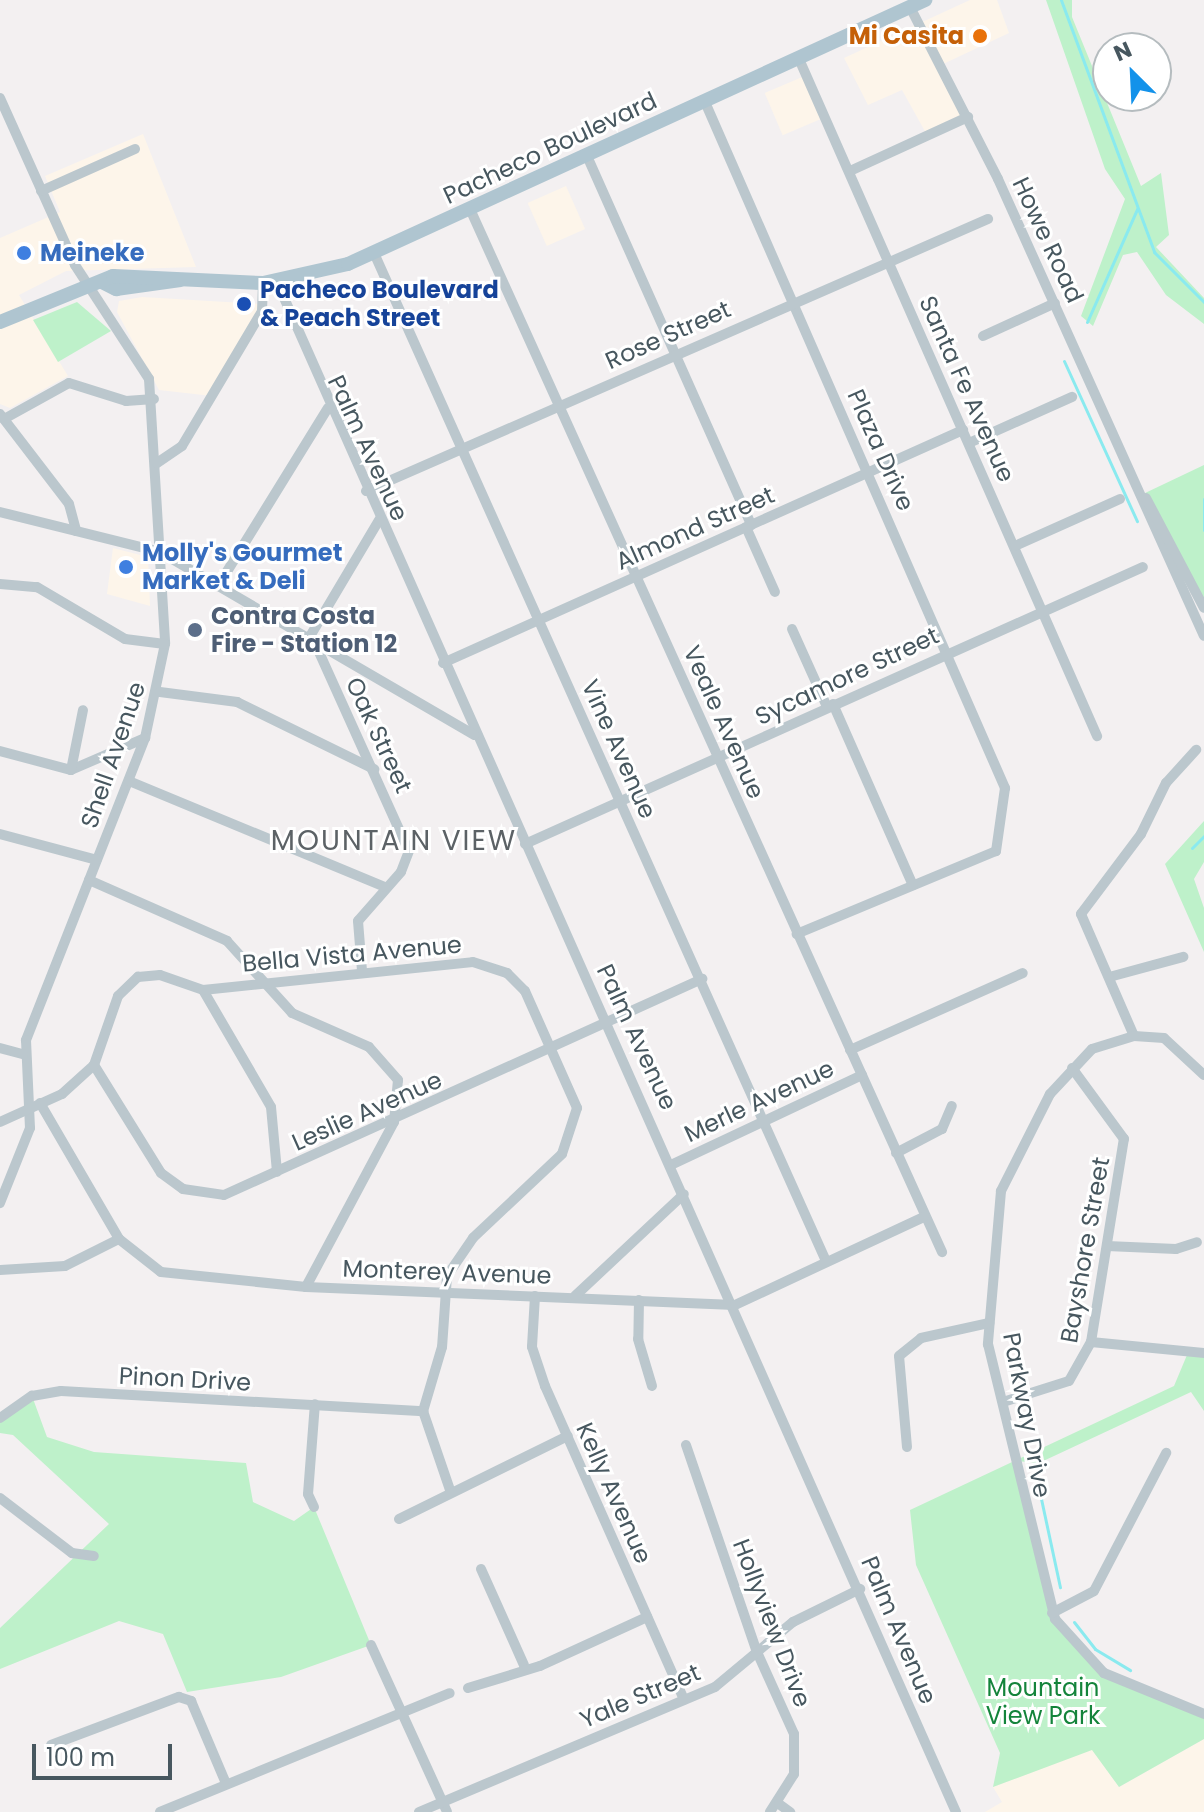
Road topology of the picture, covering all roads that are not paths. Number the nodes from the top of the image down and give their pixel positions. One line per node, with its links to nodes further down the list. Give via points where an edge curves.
1 (925, 0): 2 (main road, Pacheco Boulevard)
2 (910, 7): 3 (main road, Pacheco Boulevard); 6 (street, Howe Road)
3 (799, 59): 5 (main road, Pacheco Boulevard); 9 (street, Santa Fe Avenue)
4 (0, 98): 10 (street, Shell Avenue)
5 (705, 102): 8 (main road, Pacheco Boulevard); 17 (street, Plaza Drive)
6 (968, 117): 9 (street); 18 (street, Howe Road)
7 (135, 149): 10 (street)
8 (587, 156): 11 (main road, Pacheco Boulevard); 21 (street)
9 (850, 171): 14 (street, Santa Fe Avenue)
10 (41, 191): 16 (street, Shell Avenue)
11 (470, 209): 13 (main road, Pacheco Boulevard); 24 (street, Veale Avenue)
12 (988, 219): 14 (street, Rose Street)
13 (374, 253): 15 (main road, Pacheco Boulevard); 29 (street, Vine Avenue)
14 (889, 260): 17 (street, Rose Street); 27 (street, Santa Fe Avenue)
15 (270, 282): 16 (main road, Pacheco Boulevard, via 180,280 142,273); 25 (street, Palm Avenue); 30 (street, via 262,311 182,446)
16 (94, 283): 19 (main road, Pacheco Boulevard); 23 (street, Shell Avenue, via 136,350)
17 (793, 302): 21 (street, Rose Street); 31 (street, Plaza Drive)
18 (1055, 303): 20 (street); 33 (street, Howe Road)
19 (0, 322)
20 (983, 336)
21 (674, 354): 24 (street, Rose Street); 37 (street)
22 (1072, 397): 28 (street)
23 (154, 399): 26 (street, via 126,401 69,383); 30 (street, Shell Avenue)
24 (559, 404): 29 (street, Rose Street); 42 (street, Veale Avenue)
25 (328, 408): 32 (street, Palm Avenue); 44 (street)
26 (2, 416): 38 (street, via 69,504)
27 (963, 430): 28 (street, Santa Fe Avenue); 31 (street, Almond Street)
28 (969, 443): 39 (street, Santa Fe Avenue)
29 (461, 448): 32 (street, Rose Street); 48 (street, Vine Avenue)
30 (157, 463): 40 (street, Shell Avenue)
31 (869, 473): 37 (street, Almond Street); 53 (street, Plaza Drive)
32 (366, 491): 36 (street, Palm Avenue)
33 (1143, 494): 46 (street, Howe Road); 50 (street, Howe Road)
34 (1120, 499): 39 (street)
35 (0, 512): 38 (street)
36 (379, 520): 51 (street); 54 (street, Palm Avenue)
37 (749, 526): 42 (street, Almond Street); 45 (street)
38 (76, 531): 40 (street)
39 (1015, 546): 47 (street, Santa Fe Avenue)
40 (160, 552): 44 (street); 52 (street, Shell Avenue)
41 (1143, 567): 47 (street, Sycamore Street)
42 (637, 576): 48 (street, Almond Street); 63 (street, Veale Avenue)
43 (0, 584): 52 (street, via 37,587 125,639)
44 (218, 586): 51 (street)
45 (775, 592)
46 (1204, 608)
47 (1047, 612): 53 (street, Sycamore Street); 59 (street, Santa Fe Avenue)
48 (539, 620): 54 (street, Almond Street); 67 (street, Vine Avenue)
49 (792, 629): 56 (street)
50 (1204, 636)
51 (311, 639): 58 (street); 64 (street, Oak Street)
52 (165, 644): 55 (street, Shell Avenue)
53 (948, 651): 56 (street, Sycamore Street); 72 (street, Plaza Drive, via 1005,788 1005,818 996,851)
54 (443, 663): 58 (street, Palm Avenue)
55 (160, 692): 60 (street, Shell Avenue); 64 (street, via 237,702)
56 (830, 705): 63 (street, Sycamore Street); 72 (street)
57 (83, 710): 65 (street)
58 (475, 735): 69 (street, Palm Avenue)
59 (1097, 736)
60 (145, 738): 65 (street); 66 (street, Shell Avenue)
61 (1196, 750): 78 (street, via 1166,783 1141,834 1081,914)
62 (0, 751): 65 (street)
63 (718, 757): 67 (street, Sycamore Street); 74 (street, Veale Avenue)
64 (374, 769): 73 (street, Oak Street, via 409,851)
65 (71, 770)
66 (129, 781): 70 (street, Shell Avenue); 73 (street)
67 (621, 802): 69 (street, Sycamore Street); 79 (street, Vine Avenue)
68 (0, 834): 70 (street)
69 (525, 844): 82 (street, Palm Avenue)
70 (97, 860): 71 (street, Shell Avenue)
71 (89, 880): 80 (street, via 199,924); 87 (street, Shell Avenue)
72 (913, 885): 74 (street)
73 (385, 887): 76 (street, Oak Street, via 358,921)
74 (797, 934): 86 (street, Veale Avenue)
75 (1183, 957): 78 (street)
76 (362, 971): 80 (street, Bella Vista Avenue); 85 (street, Bella Vista Avenue, via 492,966 525,991)
77 (1023, 973): 86 (street, Merle Avenue)
78 (1113, 976): 83 (street)
79 (702, 979): 82 (street, Leslie Avenue); 94 (street, Vine Avenue)
80 (265, 980): 81 (street, Bella Vista Avenue); 96 (street, via 292,1013 369,1047 391,1067 402,1094)
81 (203, 990): 88 (street, Bella Vista Avenue, via 160,975 131,980); 99 (street, via 276,1120)
82 (610, 1026): 85 (street, Leslie Avenue); 98 (street, Palm Avenue)
83 (1134, 1036): 89 (street, Parkway Drive, via 1092,1049); 91 (street, via 1164,1038)
84 (0, 1048): 87 (street)
85 (554, 1050): 96 (street, Leslie Avenue); 110 (street, Bella Vista Avenue, via 577,1108 569,1143 458,1255)
86 (850, 1050): 90 (street, Veale Avenue)
87 (23, 1054): 92 (street, Shell Avenue)
88 (94, 1065): 92 (street); 99 (street, Leslie Avenue, via 173,1184 224,1195)
89 (1072, 1068): 105 (street, Bayshore Street, via 1124,1139); 115 (street, Parkway Drive, via 1035,1115 1001,1191)
90 (862, 1075): 94 (street, Merle Avenue); 97 (street, Veale Avenue)
91 (1204, 1075)
92 (36, 1106): 95 (street); 101 (street, Shell Avenue, via 22,1163); 103 (street, Monterey Avenue)
93 (952, 1106): 97 (street, via 942,1129)
94 (765, 1120): 98 (street, Merle Avenue); 107 (street, Vine Avenue)
95 (0, 1122)
96 (394, 1122): 99 (street, Leslie Avenue); 109 (street)
97 (896, 1153): 102 (street, Veale Avenue)
98 (673, 1164): 100 (street, Palm Avenue)
99 (277, 1172)
100 (684, 1194): 112 (street); 114 (street, Palm Avenue)
101 (0, 1203)
102 (924, 1217): 106 (street, Veale Avenue); 107 (street, Monterey Avenue)
103 (119, 1239): 108 (street, via 65,1266); 109 (street, Monterey Avenue, via 161,1272)
104 (1197, 1242): 105 (street, via 1176,1249)
105 (1107, 1246): 116 (street, Bayshore Street)
106 (942, 1252)
107 (826, 1261): 114 (street, Monterey Avenue)
108 (0, 1270)
109 (306, 1287): 110 (street, Monterey Avenue)
110 (444, 1293): 111 (street, Monterey Avenue); 121 (street, Bella Vista Avenue, via 442,1347)
111 (535, 1296): 112 (street, Monterey Avenue); 123 (street, Kelly Avenue, via 532,1347)
112 (575, 1296): 113 (street, Monterey Avenue)
113 (639, 1300): 114 (street, Monterey Avenue); 118 (street, via 638,1339)
114 (735, 1305): 133 (street, Palm Avenue)
115 (989, 1323): 119 (street, Parkway Drive); 125 (street, via 921,1338 899,1356)
116 (1091, 1342): 117 (street); 119 (street, Bayshore Street, via 1069,1381)
117 (1204, 1353)
118 (652, 1386)
119 (1003, 1402): 134 (street, Parkway Drive)
120 (315, 1404): 121 (street, Pinon Drive); 122 (street, Pinon Drive, via 245,1407 61,1391 32,1396); 129 (street, via 308,1494)
121 (423, 1411): 127 (street)
122 (0, 1418)
123 (568, 1436): 127 (street); 135 (street, Kelly Avenue)
124 (686, 1445): 137 (street, Hollyview Drive)
125 (907, 1447)
126 (1166, 1453): 134 (street, via 1094,1591)
127 (450, 1490): 130 (street)
128 (0, 1498): 131 (street, via 72,1553)
129 (314, 1507)
130 (399, 1519)
131 (94, 1556)
132 (481, 1569): 138 (street)
133 (860, 1589): 137 (street, Yale Street, via 793,1622); 152 (street, Palm Avenue)
134 (1052, 1613): 143 (street, Parkway Drive, via 1104,1673)
135 (647, 1617): 138 (street, via 540,1666); 141 (street, Kelly Avenue)
136 (371, 1645): 142 (street)
137 (757, 1652): 141 (street, Yale Street, via 715,1687); 146 (street, Hollyview Drive, via 797,1753)
138 (524, 1665): 139 (street)
139 (468, 1688)
140 (450, 1693): 142 (street)
141 (684, 1700): 147 (street, Yale Street)
142 (400, 1714): 145 (street); 147 (street)
143 (1204, 1714)
144 (51, 1745): 145 (street, via 165,1699 191,1701)
145 (225, 1781): 148 (street)
146 (779, 1804): 150 (street, Hollyview Drive); 151 (street)
147 (445, 1807): 149 (street, Yale Street)
148 (160, 1812)
149 (419, 1812)
150 (770, 1812)
151 (790, 1812)
152 (956, 1812)

